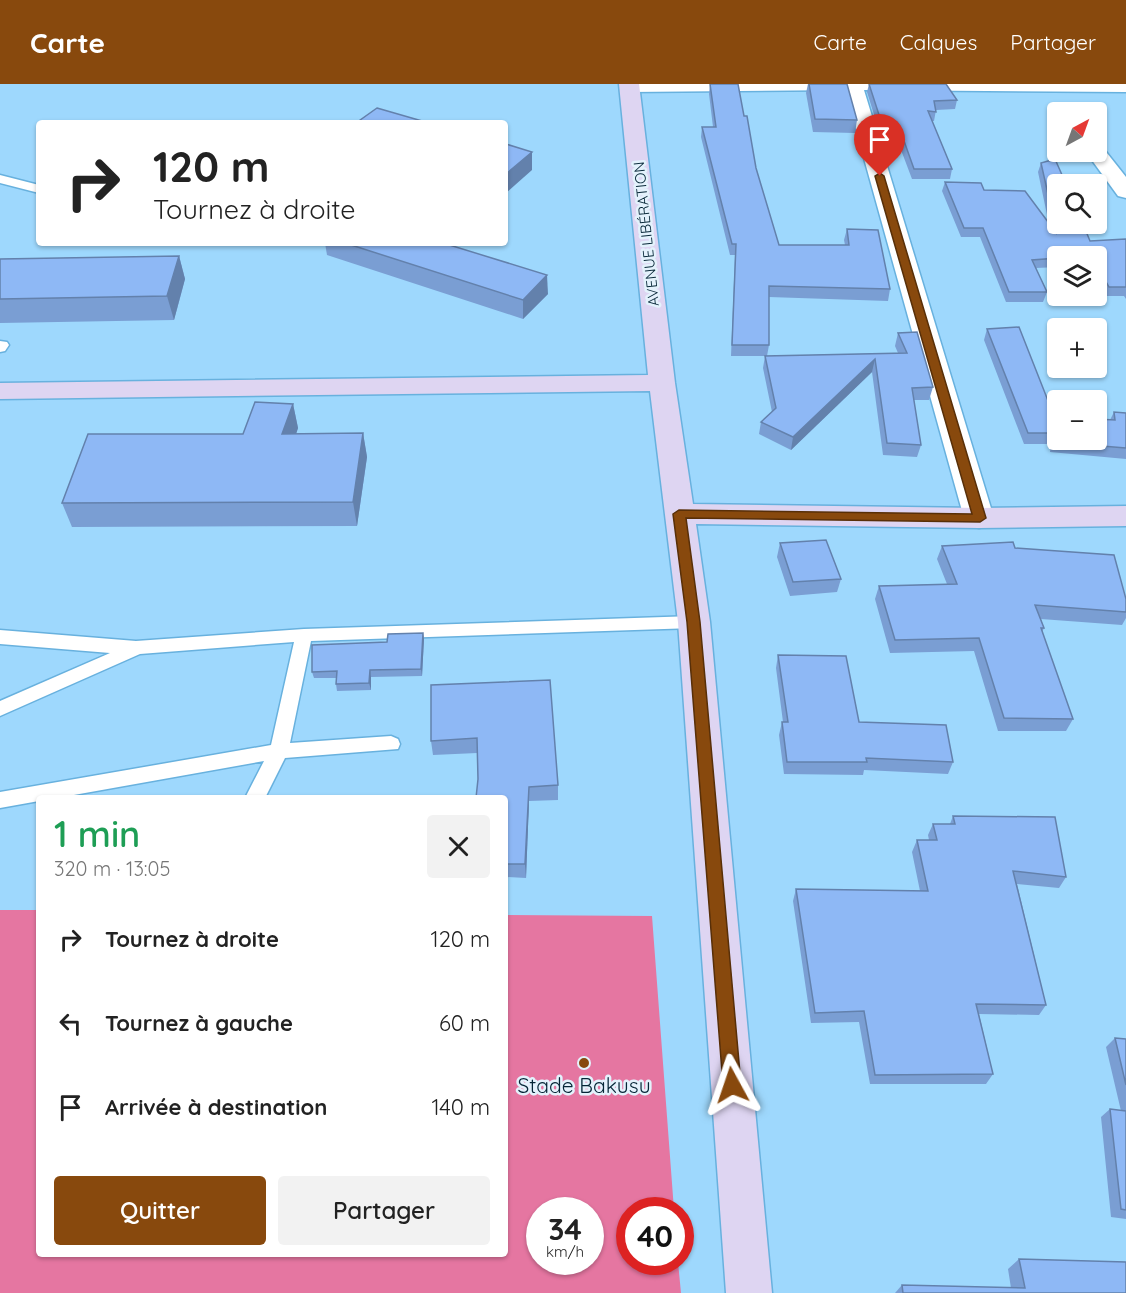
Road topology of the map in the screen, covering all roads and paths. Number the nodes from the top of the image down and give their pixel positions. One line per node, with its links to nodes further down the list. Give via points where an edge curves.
1 (853, 84): 2 (street); 3 (street); 14 (street)
2 (629, 85): 10 (street, AVENUE LIBÉRATION)
3 (1047, 86): 4 (street); 5 (street)
4 (1126, 86)
5 (1059, 102)
6 (1104, 162): 9 (street)
7 (0, 179): 8 (lane)
8 (36, 188)
9 (1126, 191)
10 (662, 383): 11 (street); 12 (street, AVENUE LIBÉRATION)
11 (0, 391)
12 (679, 514): 14 (street); 15 (street)
13 (1126, 516): 14 (street)
14 (980, 518)
15 (694, 622): 16 (lane); 24 (street)
16 (304, 635): 18 (lane); 21 (lane)
17 (0, 637): 18 (lane)
18 (136, 648): 19 (lane)
19 (0, 709)
20 (392, 744): 21 (lane)
21 (279, 752): 22 (lane); 23 (lane)
22 (257, 795)
23 (0, 800)
24 (749, 1293)

